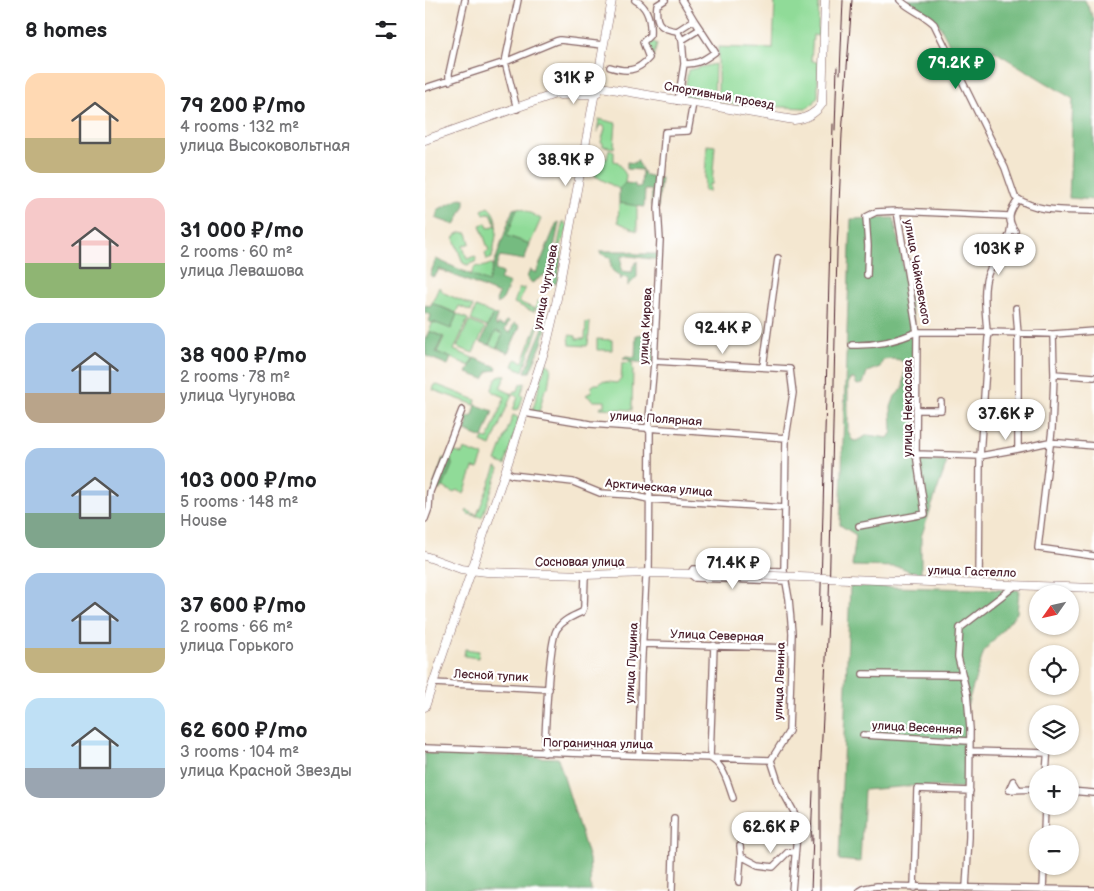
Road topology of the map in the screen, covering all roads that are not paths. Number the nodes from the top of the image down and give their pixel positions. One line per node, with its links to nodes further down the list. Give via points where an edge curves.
1 (465, 0): 18 (street)
2 (518, 0): 15 (street)
3 (612, 0): 14 (main road, улица Чугунова)
4 (665, 0): 9 (street)
5 (681, 0): 10 (street)
6 (825, 0): 22 (main road, Спортивный проезд, via 822,104 818,110 805,119 794,120)
7 (900, 0): 25 (street, via 934,24)
8 (639, 2): 9 (street); 17 (street, via 649,17 650,35 643,42 649,58 644,64 624,72)
9 (656, 9): 12 (street, via 660,24 667,30)
10 (694, 20): 11 (street); 12 (street)
11 (700, 29): 13 (street); 16 (street, via 715,52 697,64)
12 (677, 31): 13 (street)
13 (682, 40): 16 (street)
14 (603, 45): 15 (street, via 560,40); 20 (main road, улица Чугунова)
15 (505, 62): 18 (street); 23 (street)
16 (685, 64): 21 (street)
17 (610, 67)
18 (449, 81): 19 (street)
19 (425, 88)
20 (595, 90): 21 (main road, Спортивный проезд, via 607,89); 23 (main road, via 578,86); 47 (main road, улица Чугунова, via 555,309)
21 (678, 101): 22 (main road, Спортивный проезд)
22 (693, 103): 40 (street, улица Кирова, via 688,130 665,132 658,208 660,240)
23 (517, 108): 24 (main road)
24 (425, 140)
25 (1018, 200): 27 (street, via 1046,208); 28 (street)
26 (897, 211): 28 (street, улица Чайковского); 32 (street, via 876,212 866,217); 35 (street, улица Чайковского)
27 (1094, 211)
28 (1009, 216): 29 (street)
29 (1011, 225): 30 (street); 36 (street, via 1007,242 985,284)
30 (1015, 231)
31 (778, 258): 41 (street)
32 (867, 275)
33 (1016, 308): 37 (street)
34 (1094, 331): 38 (street, улица Чайковского)
35 (917, 332): 36 (street, улица Чайковского); 39 (street, via 867,346); 46 (street, улица Некрасова)
36 (988, 332): 37 (street, улица Чайковского); 54 (street)
37 (1018, 334): 38 (street, улица Чайковского); 52 (street)
38 (1053, 334): 42 (street)
39 (852, 345)
40 (654, 362): 41 (street); 48 (street, улица Кирова)
41 (763, 367): 49 (street, улица Ленина, via 791,369 793,393)
42 (1054, 374): 43 (street); 50 (street)
43 (1094, 377)
44 (941, 402): 46 (street, via 941,410)
45 (461, 410): 58 (street, via 430,492)
46 (916, 410): 53 (street, улица Некрасова)
47 (524, 413): 48 (street, улица Полярная); 55 (main road, улица Чугунова)
48 (648, 429): 49 (street, улица Полярная); 56 (street, улица Кирова)
49 (787, 438): 57 (street, улица Ленина)
50 (1049, 442): 51 (street); 52 (street); 61 (street, via 1038,548)
51 (1094, 446)
52 (1018, 450): 54 (street)
53 (917, 454): 54 (street); 59 (street, улица Некрасова, via 925,514)
54 (980, 456): 69 (street)
55 (505, 472): 56 (street, Арктическая улица, via 573,482 600,493); 62 (main road, улица Чугунова)
56 (648, 499): 57 (street, Арктическая улица); 64 (street, улица Кирова)
57 (785, 508): 63 (street, улица Ленина)
58 (425, 518)
59 (859, 526)
60 (425, 556): 62 (main road, Сосновая улица)
61 (1094, 556)
62 (471, 571): 66 (main road, Сосновая улица); 77 (main road, улица Чугунова)
63 (784, 571): 65 (street, via 693,569); 68 (street, улица Ленина)
64 (649, 573): 65 (main road, Сосновая улица); 66 (main road, Сосновая улица); 72 (street, улица Пущина, via 646,577)
65 (690, 574): 67 (main road, Сосновая улица); 68 (street, via 695,578)
66 (585, 575): 78 (street, via 582,612 563,622 554,634)
67 (749, 575): 69 (main road, улица Гастелло, bridge)
68 (786, 582): 74 (street, улица Ленина)
69 (979, 584): 70 (main road, улица Гастелло)
70 (1016, 585): 71 (main road, улица Гастелло); 76 (street, via 960,628 958,657)
71 (1094, 588)
72 (643, 644): 73 (street, Улица Северная); 86 (street, улица Пущина)
73 (715, 645): 74 (street, Улица Северная); 87 (street)
74 (791, 648): 88 (street, улица Ленина, via 789,731)
75 (863, 674): 76 (street)
76 (961, 675): 81 (street, via 967,694 971,729)
77 (430, 686): 78 (street, Лесной тупик); 79 (main road, улица Чугунова)
78 (549, 690): 85 (street)
79 (425, 707)
80 (863, 736): 81 (street, улица Весенняя)
81 (969, 741): 84 (street)
82 (425, 748): 85 (street, Пограничная улица)
83 (1029, 750): 84 (street)
84 (970, 751): 91 (street)
85 (545, 753): 86 (street, Пограничная улица)
86 (639, 755): 87 (street, Пограничная улица)
87 (710, 758): 88 (street, Пограничная улица); 94 (street, via 727,779)
88 (771, 760): 97 (street, via 779,785 794,812)
89 (1017, 789): 90 (street)
90 (1029, 789)
91 (970, 790): 101 (street, via 917,789); 102 (street)
92 (1079, 791): 93 (street)
93 (1094, 792)
94 (733, 798)
95 (674, 818): 105 (street)
96 (740, 846): 98 (street)
97 (795, 852): 98 (street, via 788,852 773,867 758,865); 106 (street)
98 (741, 856): 100 (street)
99 (1044, 875): 103 (street)
100 (739, 882)
101 (914, 888): 102 (street); 107 (street, via 877,886)
102 (966, 888): 103 (street)
103 (1043, 890): 104 (street)
104 (1094, 890)
105 (672, 891)
106 (792, 891)
107 (860, 891)

